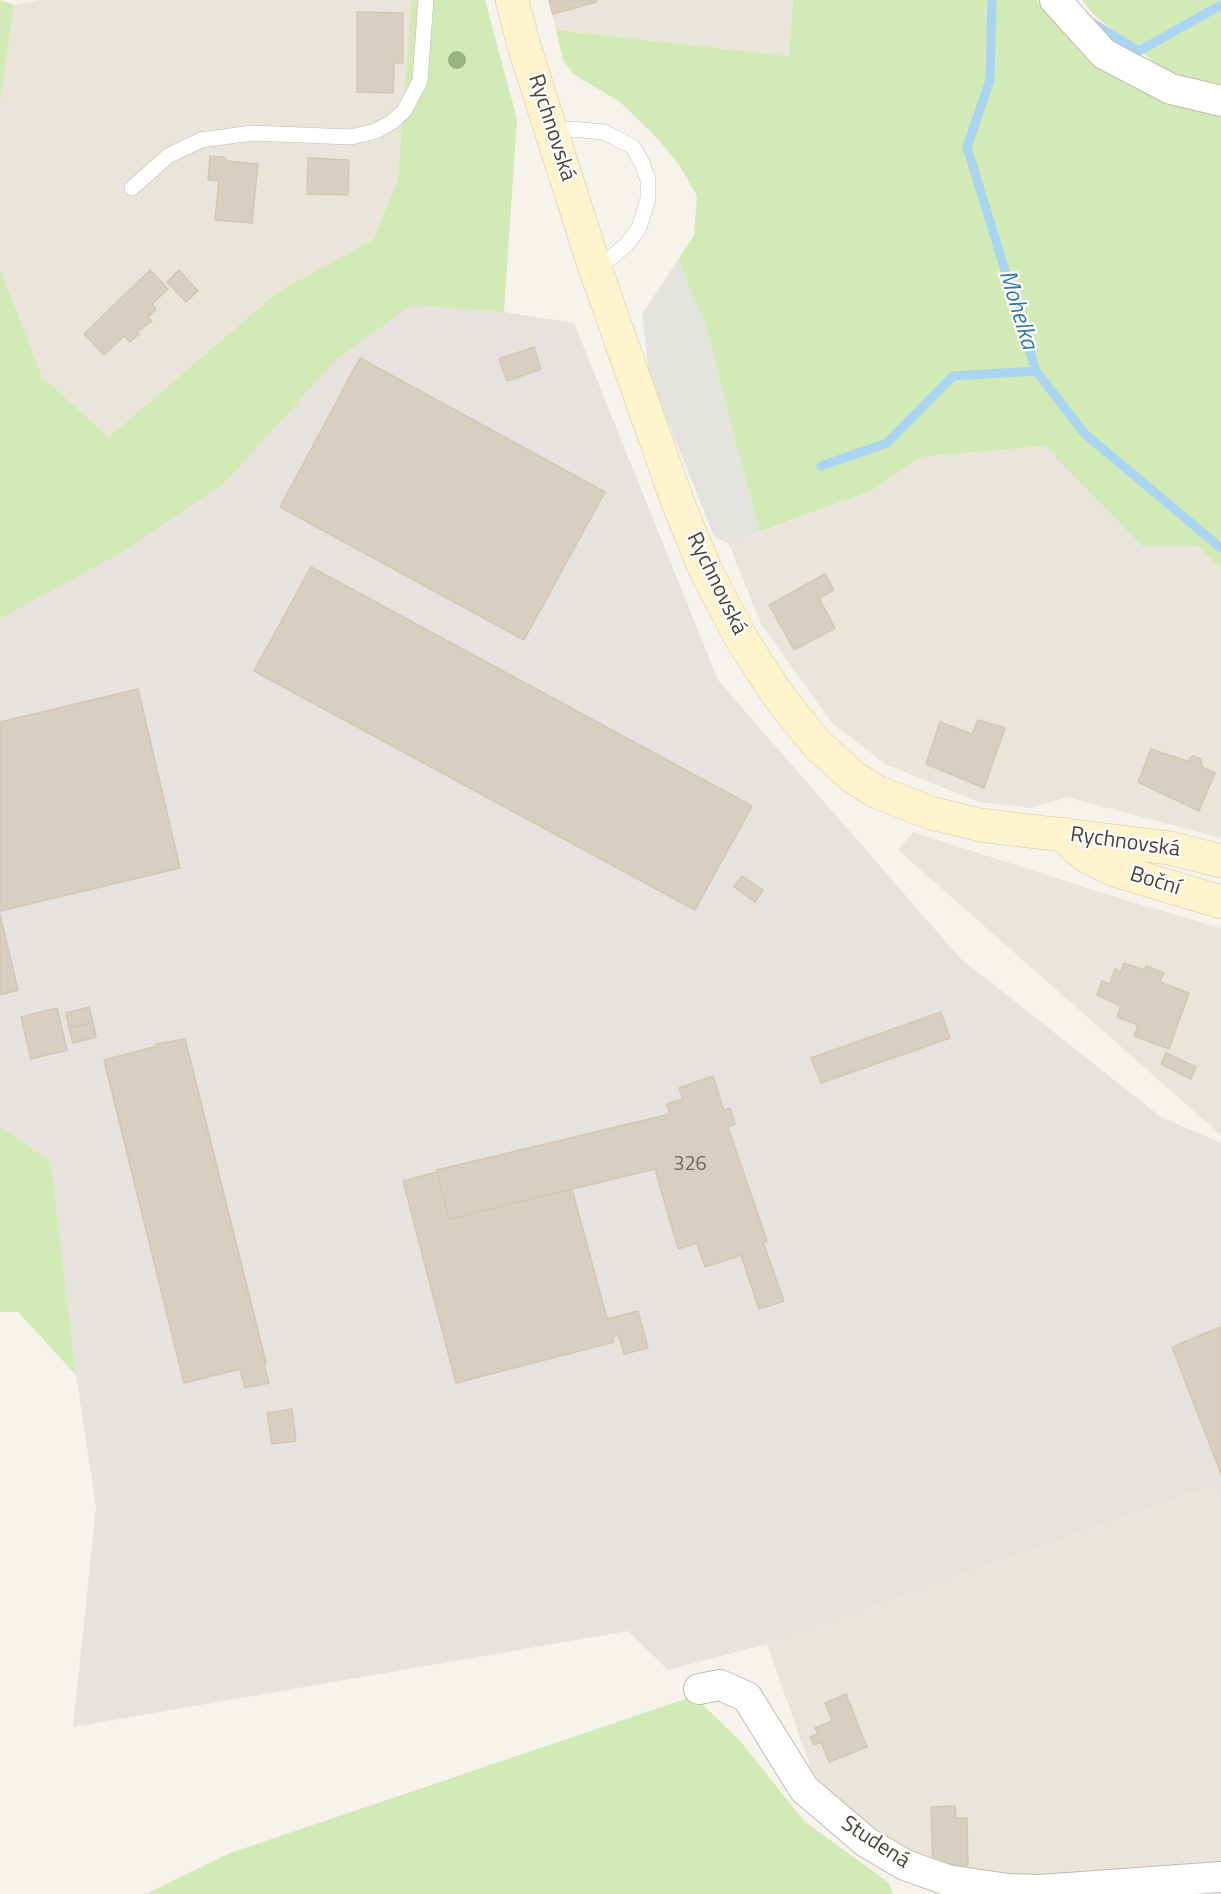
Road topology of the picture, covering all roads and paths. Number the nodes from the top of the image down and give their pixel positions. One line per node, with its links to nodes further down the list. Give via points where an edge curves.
1 (426, 0): 6 (lane, via 420,81 404,111 392,122 351,137 252,133 201,140 168,156)
2 (512, 0): 5 (street, Rychnovská)
3 (1055, 0): 4 (street, via 1104,54 1171,89)
4 (1221, 101)
5 (552, 133): 7 (street, Rychnovská); 7 (lane, via 570,129 604,132 633,147 648,180 648,199 639,228 612,257)
6 (132, 188)
7 (594, 265): 8 (street, Rychnovská, via 705,569 748,649 816,743 853,777 904,805 980,825)
8 (1065, 834): 9 (street, Rychnovská, via 1170,848); 10 (street, Boční, via 1082,852 1114,870)
9 (1221, 861)
10 (1221, 902)
11 (699, 1689): 12 (street, Studená, via 720,1685 747,1696 804,1789 866,1842 926,1873 983,1887 1040,1890)
12 (1221, 1877)

